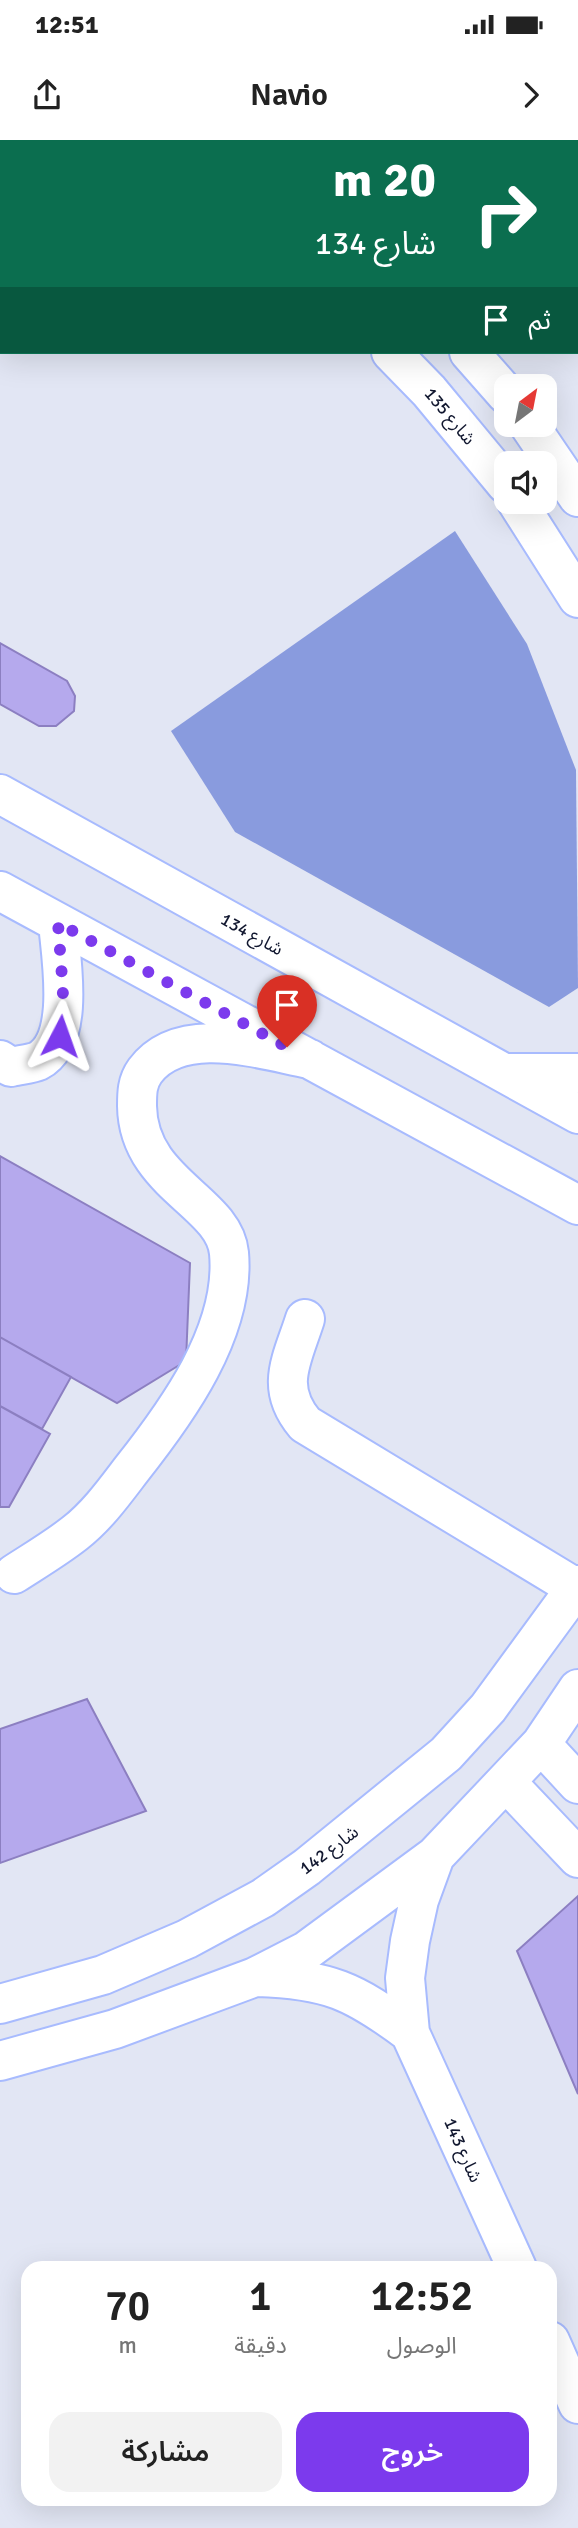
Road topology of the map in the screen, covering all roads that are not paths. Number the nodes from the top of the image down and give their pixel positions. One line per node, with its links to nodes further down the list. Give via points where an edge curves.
1 (393, 354): 5 (street, شارع 135)
2 (471, 354): 3 (street)
3 (494, 380)
4 (538, 438): 6 (street)
5 (494, 470)
6 (578, 497)
7 (525, 514): 8 (street)
8 (578, 598)
9 (0, 794): 14 (street, شارع 134)
10 (0, 891): 11 (street)
11 (58, 923): 12 (street); 13 (street, via 63,991 60,1036 39,1060 11,1067)
12 (310, 1059): 17 (street); 19 (street, via 235,1045 190,1045 167,1051 142,1075 136,1090 144,1142 160,1171 217,1222 229,1251 228,1295 206,1358 167,1425 77,1532)
13 (0, 1060)
14 (503, 1073): 15 (street); 16 (street, شارع 134)
15 (578, 1073)
16 (578, 1114)
17 (578, 1205)
18 (305, 1319): 20 (street, via 287,1390 291,1407 305,1424)
19 (14, 1574)
20 (577, 1586): 28 (street, شارع 142, via 496,1698 446,1755 307,1867 263,1898 187,1938 103,1975)
21 (578, 1689): 22 (street)
22 (541, 1744): 23 (street); 24 (street)
23 (507, 1783): 25 (street); 26 (street)
24 (578, 1784)
25 (435, 1856): 27 (street, via 306,1951); 29 (street, شارع 143, via 410,1941 405,1978)
26 (578, 1858)
27 (255, 1977): 29 (street, شارع 143, via 303,1978 342,1990); 30 (street, via 115,2029)
28 (0, 2004)
29 (410, 2033): 31 (street, شارع 143)
30 (0, 2061)
31 (514, 2261)
32 (557, 2357): 33 (street)
33 (578, 2404)

